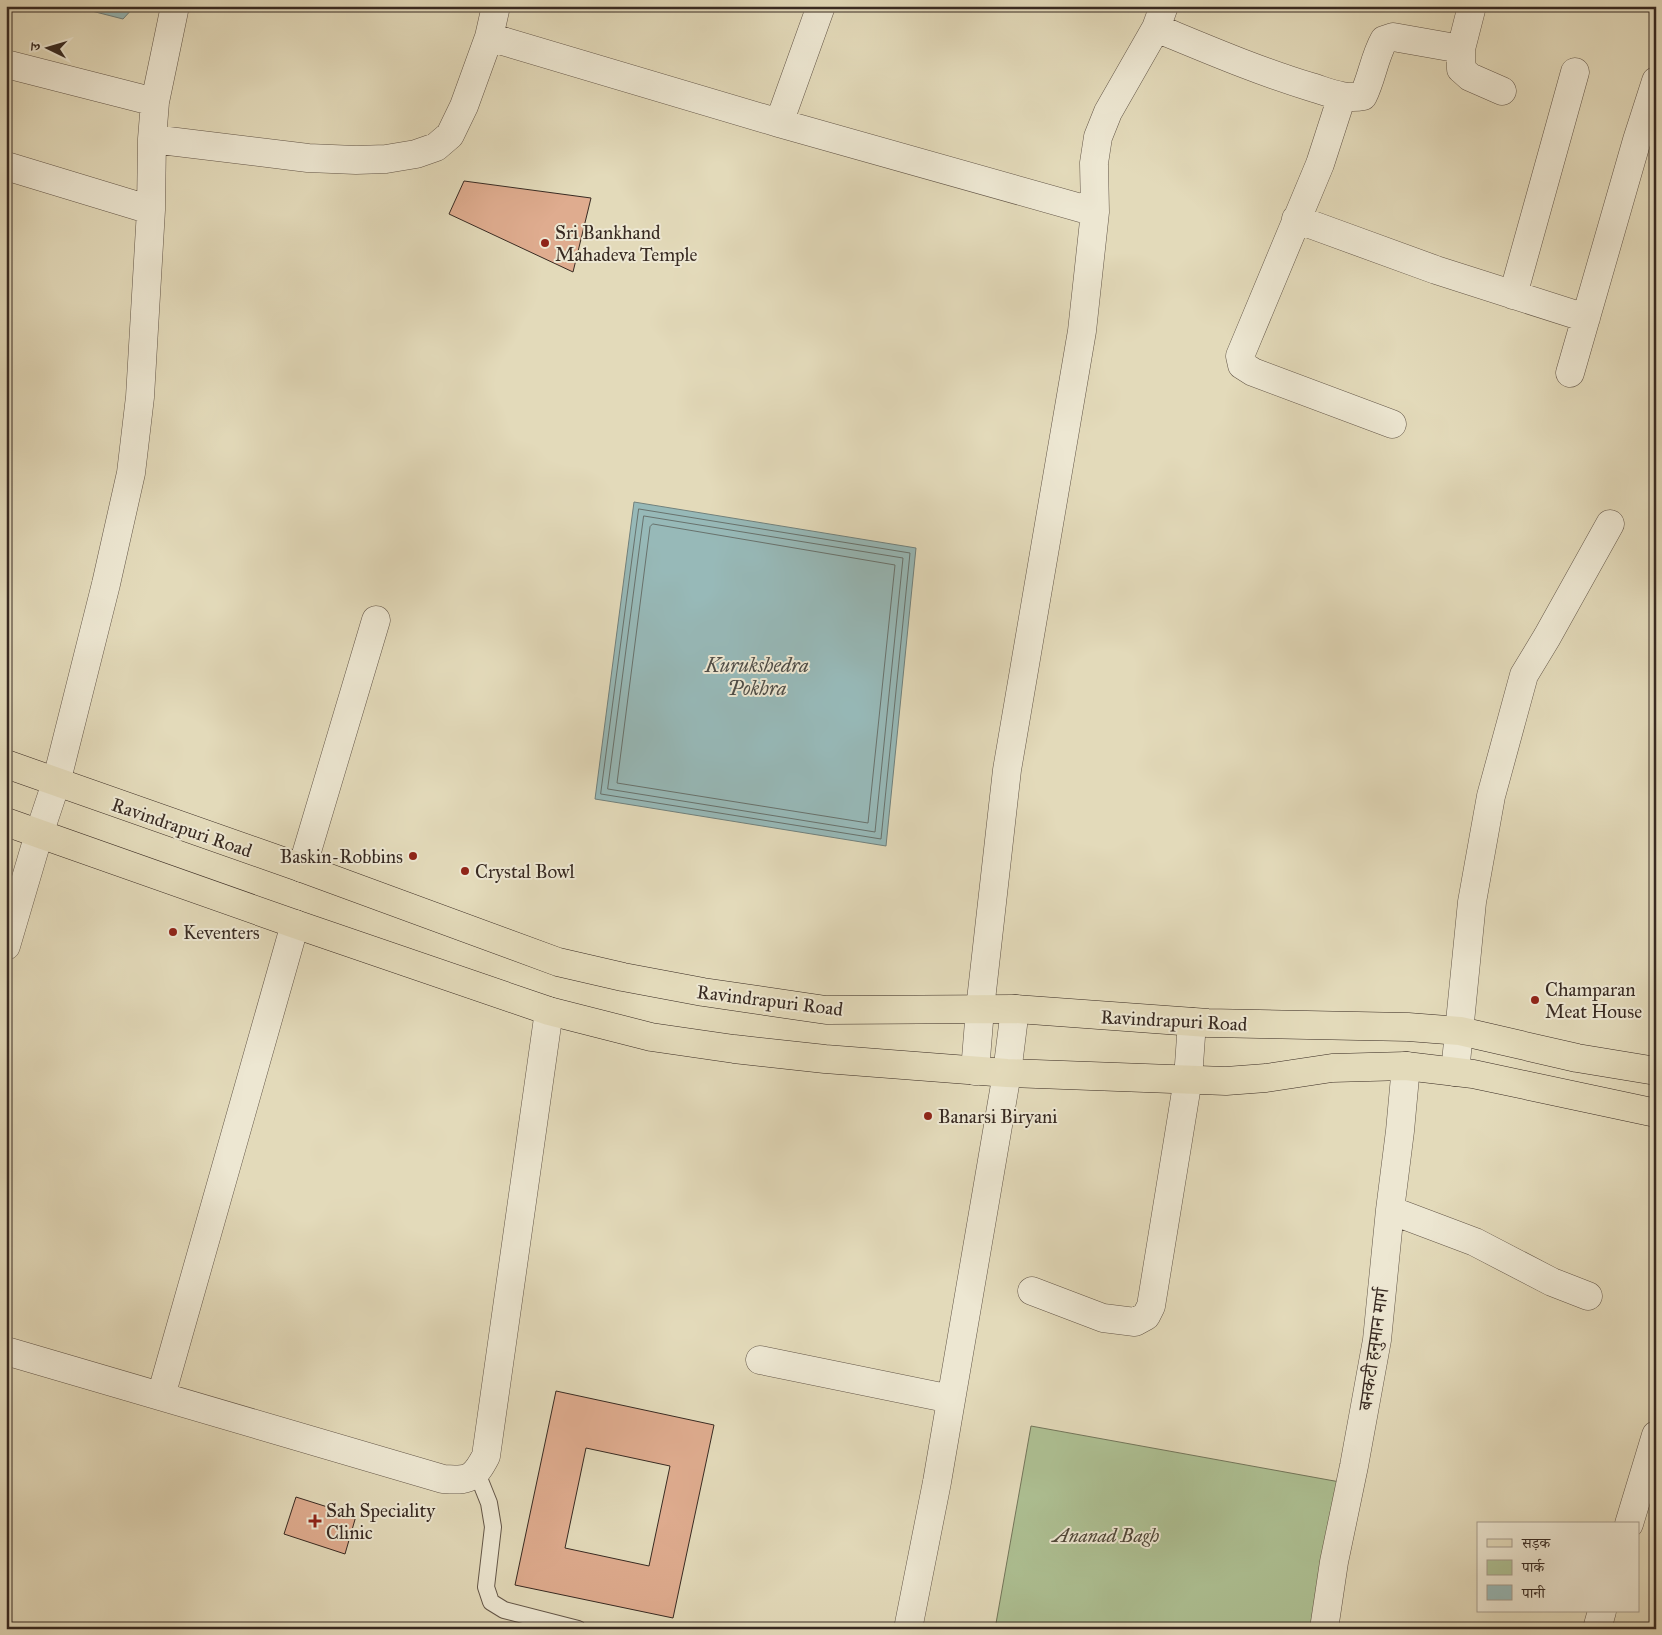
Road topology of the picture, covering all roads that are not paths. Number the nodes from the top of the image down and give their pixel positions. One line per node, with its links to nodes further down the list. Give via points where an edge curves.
1 (176, 6): 13 (street)
2 (496, 6): 6 (street)
3 (821, 6): 14 (street)
4 (1472, 6): 7 (street)
5 (1160, 17): 12 (street, via 1282,78); 18 (street, via 1108,112 1098,137 1094,163)
6 (489, 37): 14 (street); 15 (street, via 450,135 436,147 416,154 386,159 308,158)
7 (1461, 49): 11 (street, via 1461,69 1470,77); 12 (street, via 1393,37 1384,40 1363,96)
8 (6, 64): 13 (street)
9 (1575, 72): 20 (street)
10 (1656, 81): 21 (street)
11 (1502, 91)
12 (1342, 96): 19 (street, via 1320,164)
13 (156, 102): 15 (street)
14 (779, 123): 18 (street)
15 (152, 139): 17 (street)
16 (6, 166): 17 (street)
17 (151, 210): 27 (street, via 140,397 131,473)
18 (1095, 212): 33 (street, via 1082,330 1007,770)
19 (1296, 219): 20 (street); 23 (street, via 1240,356 1242,365)
20 (1513, 295): 21 (street)
21 (1586, 318): 22 (street)
22 (1570, 373)
23 (1392, 424)
24 (1610, 524): 37 (street, via 1524,675 1491,796 1472,902)
25 (376, 620): 30 (street)
26 (6, 764): 27 (main road, Ravindrapuri Road)
27 (56, 783): 29 (street); 30 (main road, Ravindrapuri Road)
28 (6, 822): 29 (main road)
29 (39, 834): 31 (main road); 32 (street)
30 (302, 868): 33 (main road, Ravindrapuri Road, via 558,962 623,977 826,1010)
31 (295, 924): 35 (main road); 50 (street)
32 (6, 946)
33 (980, 1009): 34 (main road, Ravindrapuri Road); 39 (street)
34 (1015, 1009): 36 (main road, Ravindrapuri Road); 42 (street)
35 (549, 1011): 39 (main road, via 650,1037 734,1049); 53 (street, via 486,1456)
36 (1192, 1022): 37 (main road, Ravindrapuri Road); 43 (street)
37 (1460, 1031): 40 (main road, Ravindrapuri Road, via 1576,1058); 41 (street)
38 (1406, 1066): 41 (main road); 43 (main road, via 1332,1068 1226,1081); 45 (street, बनकटी हनुमान मार्ग)
39 (974, 1071): 42 (main road)
40 (1656, 1071)
41 (1456, 1072): 44 (main road)
42 (1007, 1073): 43 (main road); 51 (street)
43 (1188, 1079): 46 (street, via 1151,1306 1146,1316 1135,1322 1103,1318)
44 (1656, 1113)
45 (1390, 1210): 47 (street, via 1475,1242 1552,1282); 58 (street, बनकटी हनुमान मार्ग, via 1377,1340)
46 (1032, 1291)
47 (1588, 1296)
48 (6, 1351): 50 (street)
49 (760, 1360): 51 (street)
50 (161, 1396): 53 (street, via 443,1479 461,1480)
51 (951, 1399): 57 (street)
52 (1656, 1435): 54 (street)
53 (477, 1473): 56 (lane, via 489,1503 493,1527 486,1587 491,1602 504,1610)
54 (1630, 1522)
55 (1602, 1612): 59 (street)
56 (578, 1629)
57 (908, 1629)
58 (1324, 1629)
59 (1597, 1629)

